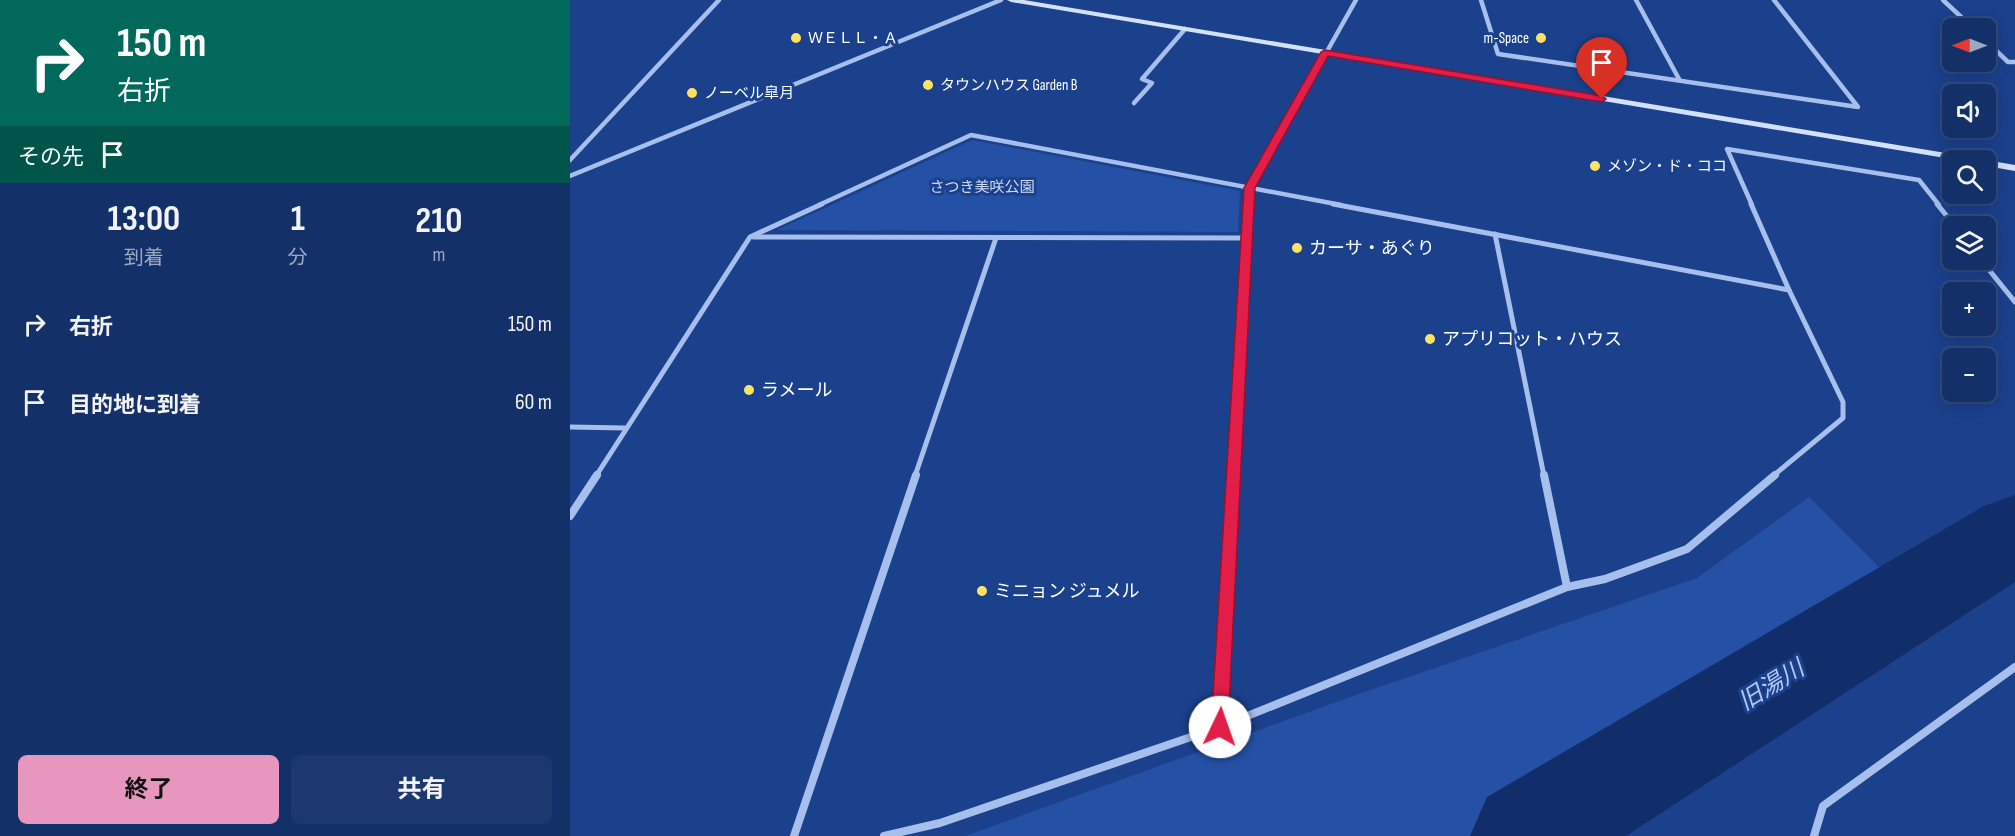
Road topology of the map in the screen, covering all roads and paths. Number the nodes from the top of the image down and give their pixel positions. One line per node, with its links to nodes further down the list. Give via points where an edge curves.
1 (719, 0): 17 (street)
2 (1001, 0): 20 (street)
3 (1011, 0): 10 (street)
4 (1356, 0): 12 (street)
5 (1481, 0): 14 (street, via 1498,54)
6 (1636, 0): 14 (street)
7 (1774, 0): 14 (street, via 1858,106)
8 (1943, 0): 9 (street)
9 (1962, 18)
10 (1185, 29): 12 (street); 15 (street, via 1142,79 1152,83)
11 (1996, 51): 13 (street, via 2008,62)
12 (1325, 52): 16 (street); 21 (street)
13 (2015, 62)
14 (1678, 79)
15 (1134, 103)
16 (1942, 155)
17 (571, 157)
18 (1996, 165): 19 (street)
19 (2015, 168)
20 (570, 176)
21 (1250, 188): 23 (street); 24 (street, via 971,135); 26 (street)
22 (1947, 216): 28 (street, via 1919,180 1727,149)
23 (1495, 234): 28 (street); 33 (street)
24 (750, 237): 25 (street); 31 (street)
25 (996, 238): 26 (street); 36 (street)
26 (1248, 238): 35 (street)
27 (1989, 270): 29 (street)
28 (1789, 290): 33 (street, via 1843,402 1843,418 1687,549 1605,579)
29 (2015, 302)
30 (570, 427): 31 (street)
31 (625, 428): 32 (street)
32 (570, 516)
33 (1567, 587): 35 (street)
34 (2015, 667): 38 (street, via 1823,806)
35 (1220, 727): 37 (street, via 940,823)
36 (794, 836)
37 (884, 836)
38 (1815, 836)

